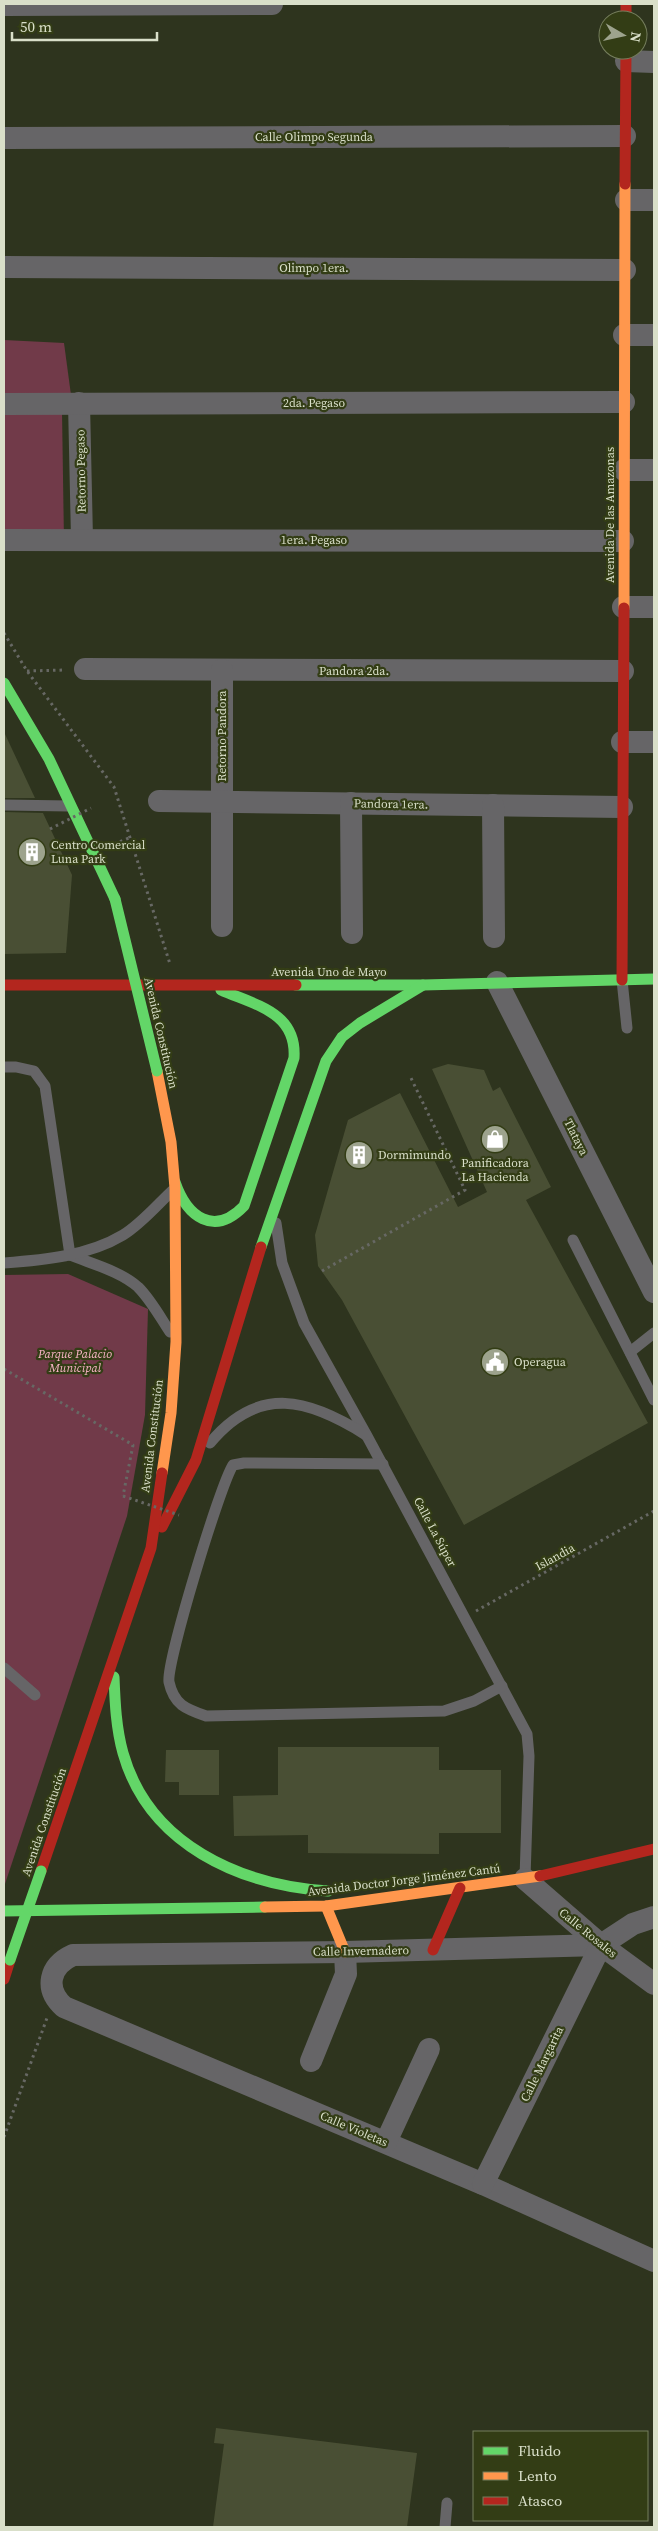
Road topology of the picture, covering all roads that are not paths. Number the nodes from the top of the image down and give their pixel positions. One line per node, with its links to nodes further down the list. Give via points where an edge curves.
1 (201, 4): 2 (street); 3 (street)
2 (272, 4)
3 (4, 5)
4 (626, 60): 5 (main road, Avenida De las Amazonas)
5 (625, 136): 6 (street, Calle Olimpo Segunda); 7 (main road, Avenida De las Amazonas)
6 (4, 138)
7 (626, 200): 8 (street); 10 (main road, Avenida De las Amazonas)
8 (654, 200)
9 (4, 267): 10 (street, Olimpo 1era.)
10 (624, 270): 11 (main road, Avenida De las Amazonas)
11 (624, 335): 12 (street); 13 (main road, Avenida De las Amazonas)
12 (654, 335)
13 (624, 402): 14 (street, 2da. Pegaso); 16 (main road, Avenida De las Amazonas)
14 (79, 403): 15 (street, 2da. Pegaso); 19 (street, Retorno Pegaso)
15 (4, 404)
16 (624, 470): 17 (street); 20 (main road, Avenida De las Amazonas)
17 (654, 470)
18 (4, 540): 19 (street, 1era. Pegaso)
19 (82, 540): 20 (street, 1era. Pegaso)
20 (623, 541): 21 (main road, Avenida De las Amazonas)
21 (623, 607): 22 (street); 25 (main road, Avenida De las Amazonas)
22 (654, 607)
23 (85, 669): 24 (street, Pandora 2da.)
24 (222, 670): 25 (street, Pandora 2da.); 30 (street, Retorno Pandora)
25 (623, 671): 27 (main road, Avenida De las Amazonas)
26 (4, 683): 34 (main road, Avenida Constitución, via 49,759)
27 (622, 742): 28 (street); 35 (main road, Avenida De las Amazonas)
28 (654, 742)
29 (159, 801): 30 (street, Pandora 1era.)
30 (222, 802): 31 (street, Pandora 1era.); 36 (street, Retorno Pandora)
31 (351, 803): 33 (street, Pandora 1era.); 37 (street)
32 (4, 805): 34 (lane)
33 (493, 805): 35 (street, Pandora 1era.); 38 (street)
34 (71, 806): 49 (main road, Avenida Constitución, bridge, via 115,899 157,1071)
35 (622, 807): 40 (main road, Avenida De las Amazonas)
36 (222, 926)
37 (352, 933)
38 (494, 937)
39 (654, 979): 40 (main road, Avenida Uno de Mayo)
40 (622, 980): 41 (main road, Avenida Uno de Mayo); 47 (lane)
41 (497, 982): 44 (main road, Avenida Uno de Mayo); 55 (street, Tlataya)
42 (4, 985): 43 (main road, Avenida Uno de Mayo)
43 (25, 985): 45 (main road, Avenida Uno de Mayo); 46 (lane)
44 (423, 985): 45 (main road, Avenida Uno de Mayo); 51 (main road, via 342,1037 326,1061)
45 (213, 986): 49 (main road, via 279,1016 293,1036 294,1058 240,1212 222,1222 203,1220 184,1201)
46 (4, 991)
47 (627, 1028)
48 (4, 1067): 53 (lane, via 34,1071 45,1086)
49 (174, 1175): 50 (main road, Avenida Constitución)
50 (175, 1188): 53 (lane, via 125,1234 106,1244); 57 (main road, Avenida Constitución)
51 (273, 1207): 60 (lane, Calle La Súper, via 282,1263 304,1323); 61 (main road)
52 (573, 1240): 58 (lane)
53 (70, 1255): 54 (lane); 57 (lane, via 136,1286 150,1301)
54 (4, 1263)
55 (654, 1292)
56 (654, 1333): 58 (lane)
57 (176, 1342): 63 (main road, Avenida Constitución, via 171,1414)
58 (630, 1352): 59 (lane)
59 (654, 1400)
60 (368, 1436): 61 (lane, via 343,1420 306,1404 280,1403 266,1405 230,1422); 62 (lane, Calle La Súper)
61 (196, 1460): 63 (main road)
62 (383, 1464): 66 (lane, Calle La Súper); 66 (lane, via 233,1465 213,1517 180,1631 169,1680 175,1698 184,1708 206,1716 444,1711)
63 (151, 1548): 64 (main road, Avenida Constitución)
64 (113, 1663): 71 (main road, via 116,1717 126,1763 146,1802 172,1832 206,1859 243,1875 282,1886); 78 (main road, Avenida Constitución, bridge)
65 (4, 1668): 67 (lane)
66 (502, 1686): 69 (lane, Calle La Súper, via 527,1734)
67 (35, 1695)
68 (654, 1849): 69 (main road, Avenida Doctor Jorge Jiménez Cantú)
69 (524, 1880): 70 (main road, Avenida Doctor Jorge Jiménez Cantú); 75 (street, Calle Rosales)
70 (460, 1888): 71 (main road, Avenida Doctor Jorge Jiménez Cantú); 76 (main road)
71 (382, 1898): 72 (main road, Avenida Doctor Jorge Jiménez Cantú)
72 (326, 1906): 73 (main road, Avenida Doctor Jorge Jiménez Cantú); 77 (main road)
73 (4, 1911)
74 (654, 1917): 75 (street, via 633,1924)
75 (601, 1945): 76 (street, Calle Invernadero); 79 (street, Calle Rosales); 84 (street, Calle Margarita)
76 (433, 1950): 77 (street, Calle Invernadero)
77 (345, 1952): 80 (street, Calle Invernadero, via 73,1955 62,1960 54,1972 51,1988); 82 (street, via 346,1974)
78 (4, 1979)
79 (654, 1984)
80 (54, 1999): 83 (street, Calle Violetas, via 64,2007)
81 (429, 2050): 83 (street)
82 (311, 2061)
83 (386, 2142): 84 (street, Calle Violetas)
84 (483, 2184): 85 (street, Calle Violetas)
85 (654, 2261)
86 (447, 2503): 87 (lane)
87 (445, 2527)

